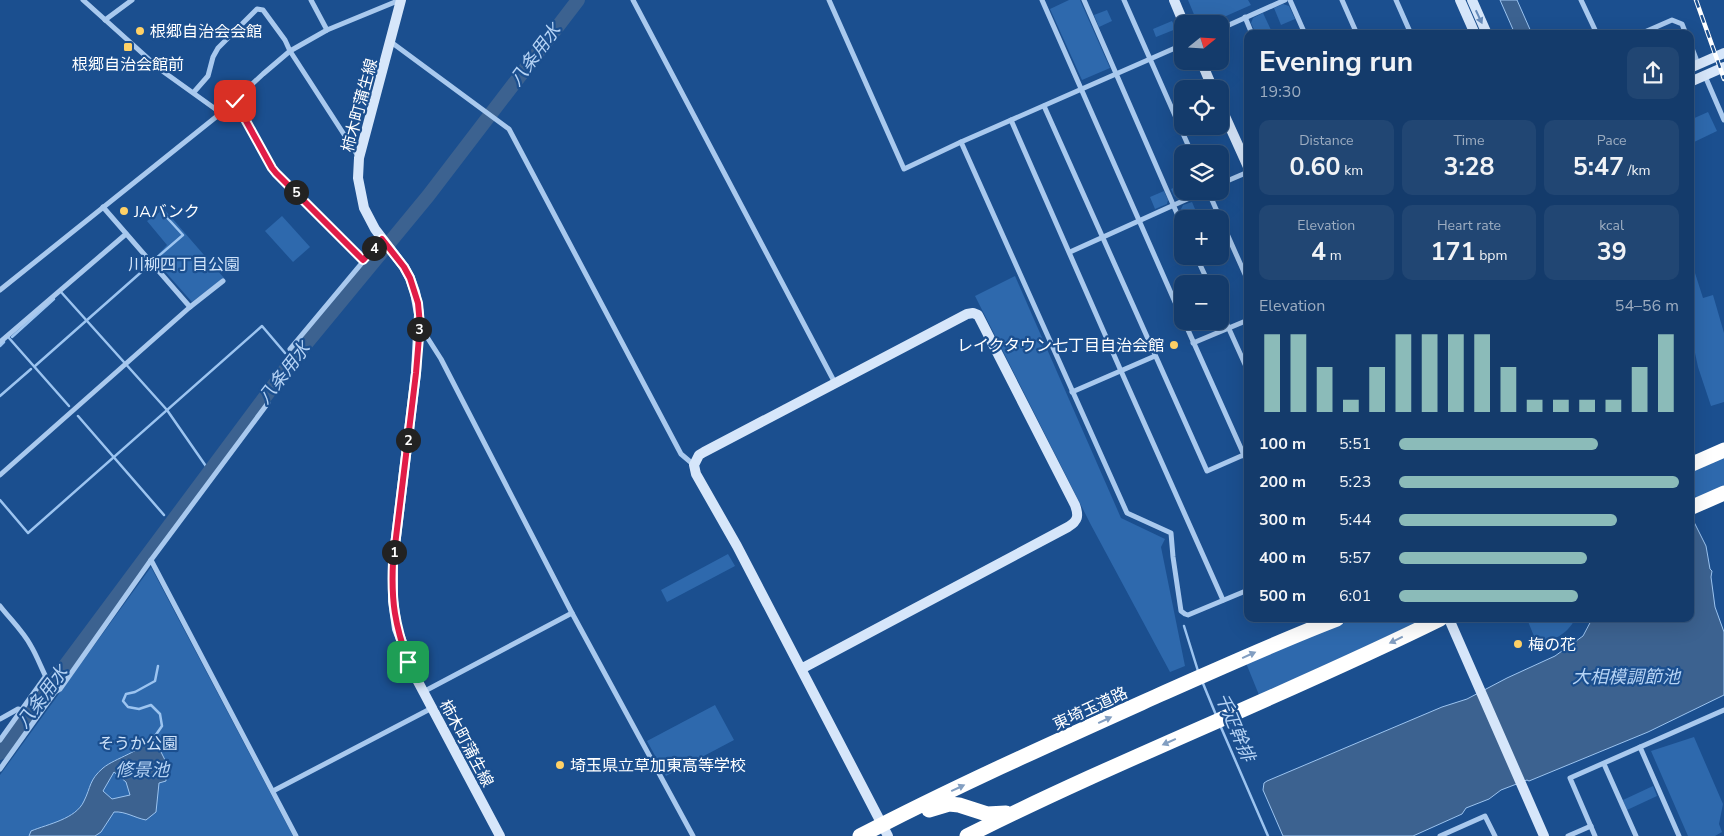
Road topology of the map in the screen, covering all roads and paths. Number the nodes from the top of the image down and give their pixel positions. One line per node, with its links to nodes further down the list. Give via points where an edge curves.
1 (84, 0): 20 (street)
2 (132, 0): 20 (street)
3 (311, 0): 22 (street)
4 (401, 0): 22 (street); 32 (street, 柿木町蒲生線)
5 (633, 0): 84 (street)
6 (829, 0): 50 (street, via 904,169)
7 (1042, 0): 42 (street)
8 (1084, 0): 39 (street)
9 (1124, 0): 36 (street)
10 (1174, 0): 18 (street)
11 (1285, 0): 19 (street)
12 (1290, 0): 24 (street)
13 (1342, 0): 25 (street)
14 (1396, 0): 26 (street)
15 (1460, 0): 27 (street)
16 (1472, 0): 28 (street, one-way to 28)
17 (1581, 0): 29 (street)
18 (1180, 15)
19 (1246, 17): 21 (street); 23 (street)
20 (105, 20): 43 (street, via 162,70)
21 (1229, 24)
22 (327, 30): 34 (street)
23 (1251, 30)
24 (1303, 30)
25 (1355, 30)
26 (1409, 30)
27 (1473, 30)
28 (1485, 30)
29 (1595, 30)
30 (1649, 30): 31 (street, via 1672,20 1682,24)
31 (1684, 30)
32 (391, 42): 52 (street, 柿木町蒲生線); 91 (street, via 509,129 681,454)
33 (1174, 48): 36 (street)
34 (290, 51): 43 (street, via 262,10 257,9 218,48 208,76); 44 (street); 52 (street)
35 (1724, 53): 37 (street)
36 (1150, 59): 39 (street); 51 (street)
37 (1694, 66)
38 (1724, 67): 40 (street)
39 (1117, 74): 42 (street); 58 (street)
40 (1705, 76): 41 (street); 48 (street)
41 (1694, 80)
42 (1082, 90): 45 (street); 61 (street)
43 (194, 92): 46 (street)
44 (235, 101): 46 (street); 66 (street, via 272,168)
45 (1044, 106): 47 (street); 63 (street)
46 (221, 113): 59 (street)
47 (1012, 120): 50 (street); 65 (street)
48 (1724, 120)
49 (1229, 125): 53 (street)
50 (961, 142): 85 (street)
51 (1188, 145)
52 (359, 158): 64 (street, 柿木町蒲生線, via 358,178 364,208)
53 (1244, 158)
54 (1244, 174): 55 (street)
55 (1229, 180)
56 (1184, 200): 58 (street)
57 (1212, 200): 67 (street)
58 (1173, 205): 60 (street); 61 (street)
59 (103, 208): 62 (street); 69 (street)
60 (1175, 210)
61 (1139, 220): 63 (street); 70 (street)
62 (126, 234): 71 (street); 78 (street)
63 (1102, 237): 65 (street); 81 (street)
64 (383, 240): 66 (street); 73 (street, 柿木町蒲生線, via 404,267 415,292)
65 (1070, 252): 83 (street)
66 (363, 260): 80 (street)
67 (1244, 272)
68 (223, 281): 71 (street)
69 (0, 290)
70 (1174, 300)
71 (190, 307): 92 (street)
72 (1244, 322): 74 (street)
73 (420, 325): 99 (street, via 441,359); 106 (street, 柿木町蒲生線, via 392,585 397,629)
74 (1229, 328)
75 (1187, 330): 79 (street)
76 (1223, 330): 79 (street)
77 (1229, 330): 82 (street)
78 (0, 342)
79 (1193, 343): 87 (street)
80 (290, 349)
81 (1155, 356): 83 (street); 89 (street, via 1207,471)
82 (1244, 362)
83 (1121, 371): 85 (street); 97 (street)
84 (836, 383): 91 (street, via 704,452); 103 (street, via 967,314 978,315 1075,505 1078,517 1068,527)
85 (1072, 392): 97 (street, via 1127,513 1171,533 1182,610 1188,615)
86 (268, 403): 95 (street)
87 (1244, 450)
88 (1724, 450): 90 (highway)
89 (1244, 455)
90 (1694, 463)
91 (694, 465): 103 (street)
92 (0, 475)
93 (1718, 496): 94 (highway)
94 (1694, 506)
95 (151, 560): 105 (street, via 60,689); 115 (street)
96 (1244, 592): 97 (street)
97 (1223, 600)
98 (1, 609): 104 (street, via 32,647)
99 (572, 613): 106 (street); 122 (street)
100 (1330, 622): 118 (highway, 東埼玉道路, one-way to 100, via 1032,753)
101 (1434, 622): 116 (highway, one-way to 116)
102 (1450, 622): 127 (street)
103 (801, 669): 118 (street)
104 (47, 679): 105 (street); 108 (street)
105 (54, 690): 114 (street)
106 (423, 692): 107 (street, 柿木町蒲生線)
107 (432, 708): 115 (street); 121 (street, 柿木町蒲生線)
108 (22, 710): 110 (street); 111 (street)
109 (1724, 710): 112 (street)
110 (0, 719)
111 (0, 740)
112 (1640, 747): 113 (street); 131 (street)
113 (1604, 764): 117 (street, via 1570,778); 130 (street)
114 (0, 769)
115 (273, 791): 120 (street)
116 (1024, 808): 118 (highway, via 987,814 949,804); 124 (highway)
117 (1591, 826): 128 (street); 129 (street)
118 (885, 830): 123 (highway, 東埼玉道路)
119 (1453, 833): 125 (street); 126 (street, via 1486,816)
120 (296, 836)
121 (500, 836)
122 (693, 836)
123 (860, 836)
124 (967, 836)
125 (1440, 836)
126 (1495, 836)
127 (1544, 836)
128 (1568, 836)
129 (1595, 836)
130 (1636, 836)
131 (1679, 836)

